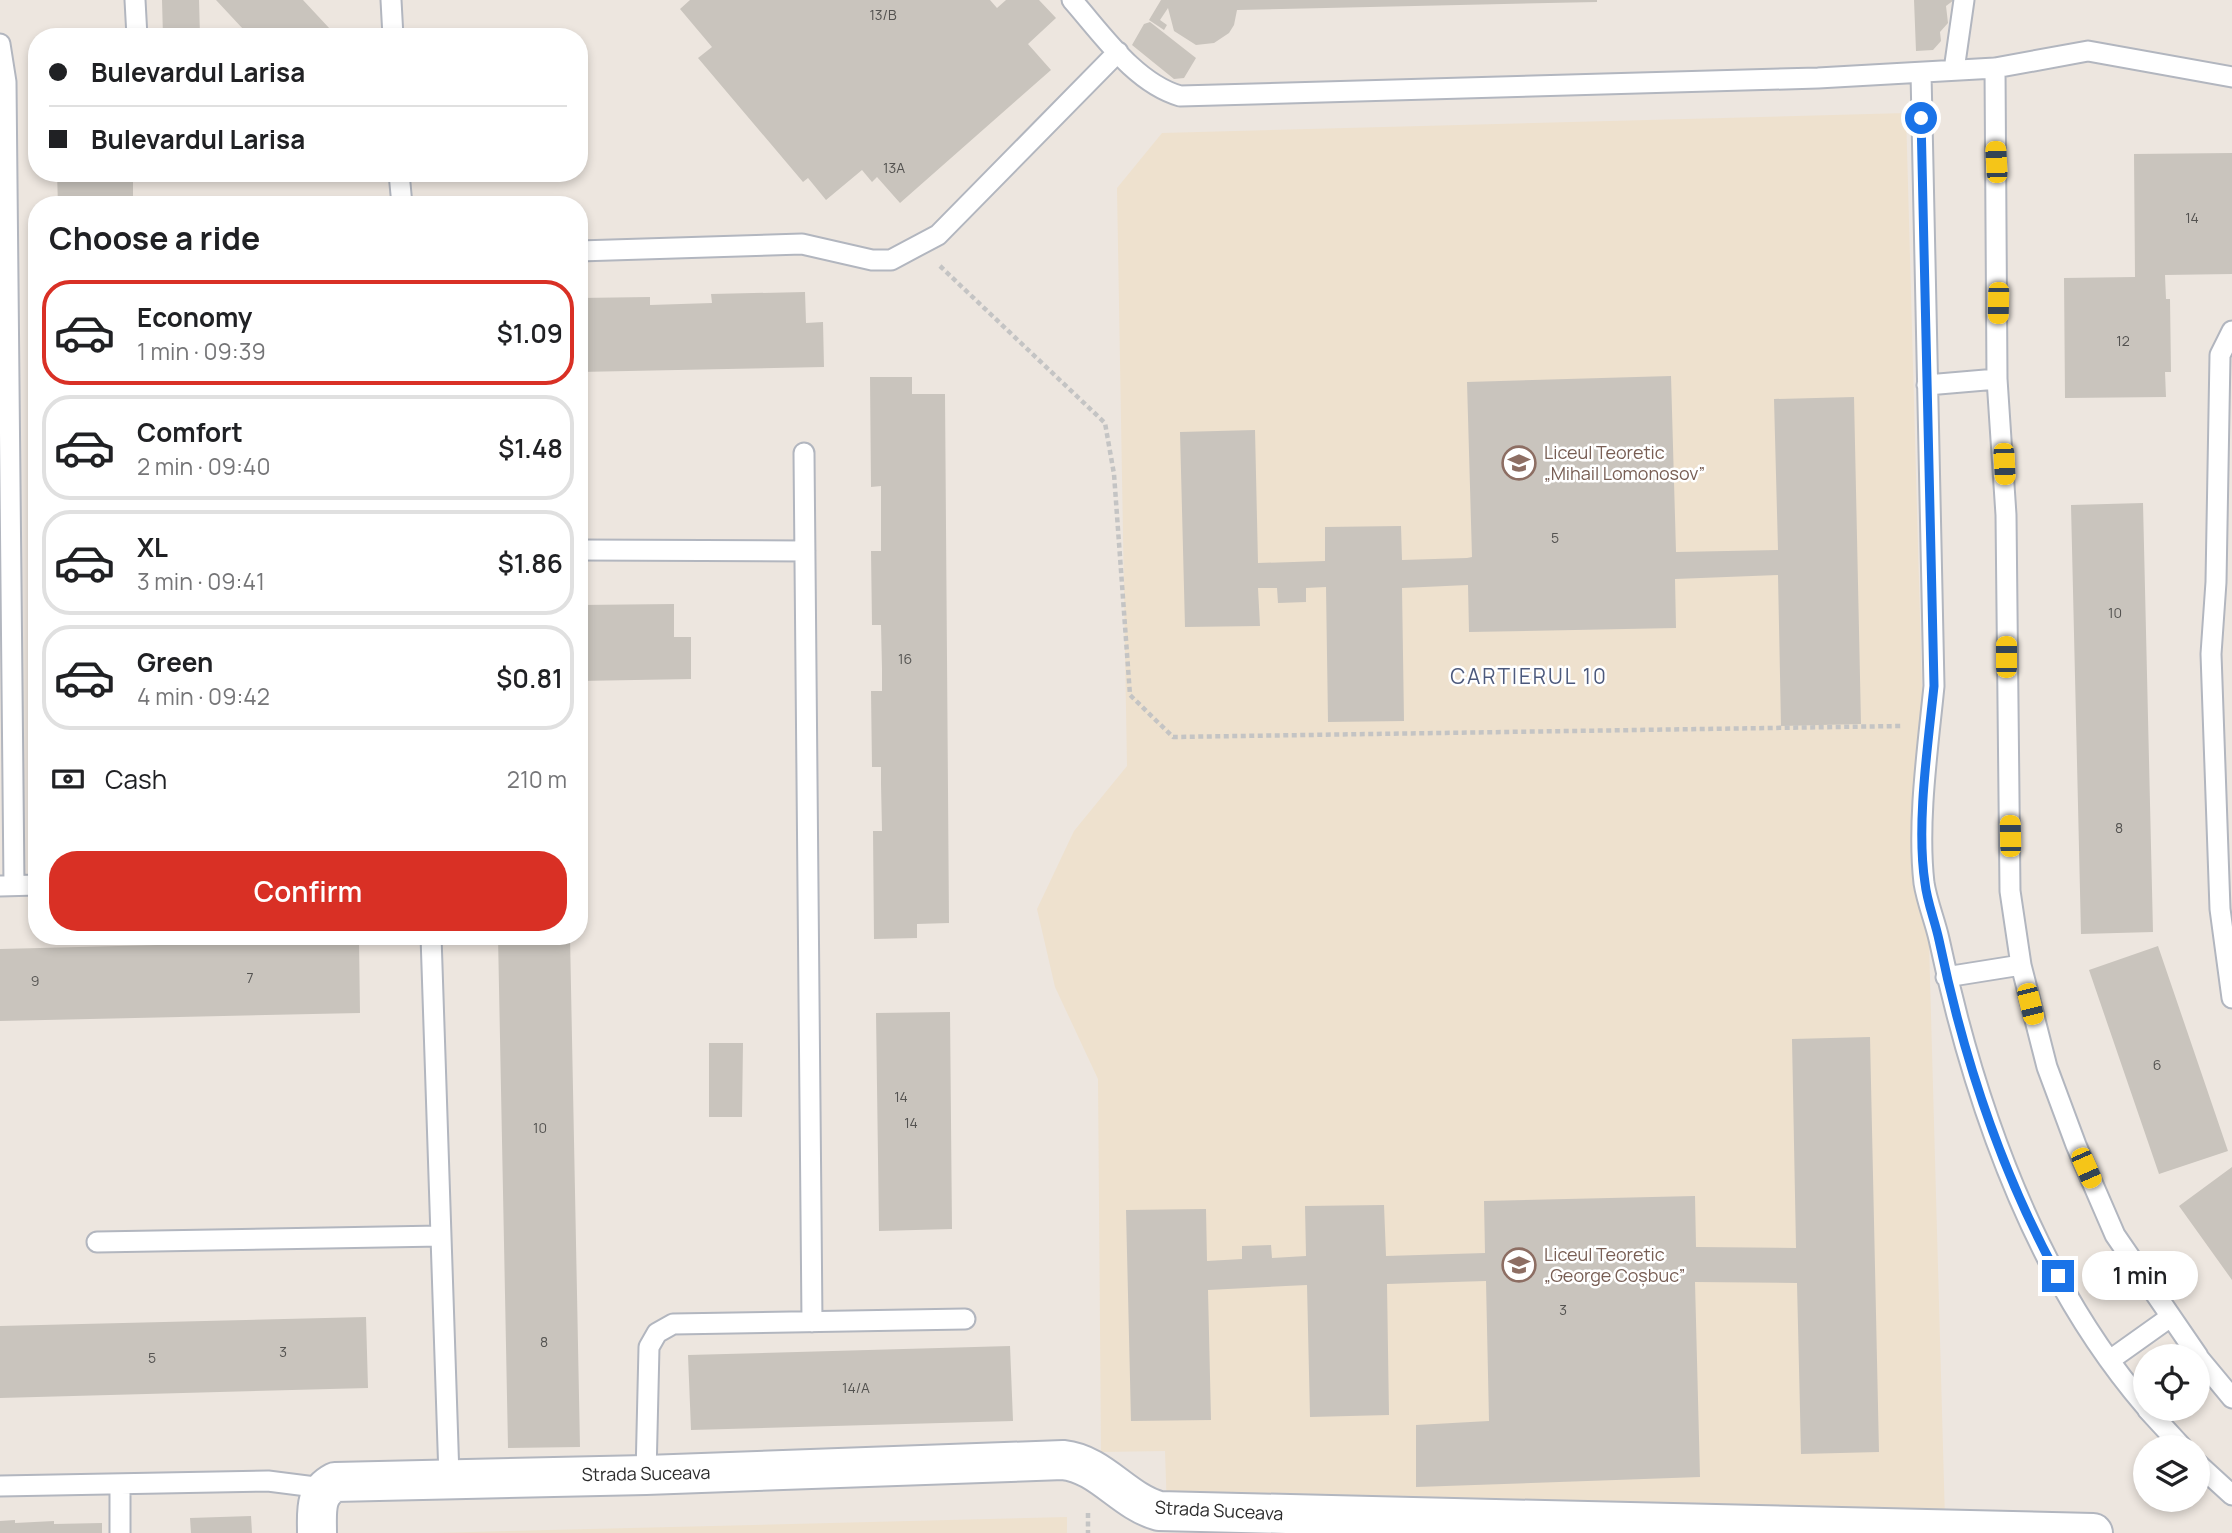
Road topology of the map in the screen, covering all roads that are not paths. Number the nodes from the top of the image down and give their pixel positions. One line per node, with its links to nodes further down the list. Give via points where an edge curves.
1 (135, 0): 5 (lane)
2 (391, 0): 6 (lane)
3 (1072, 0): 8 (lane)
4 (1964, 0): 10 (lane)
5 (137, 28)
6 (393, 28)
7 (0, 44): 21 (lane, via 6,82)
8 (1118, 52): 11 (lane, via 1162,90 1180,96); 13 (lane, via 938,234 891,260 792,244)
9 (1995, 68): 10 (lane); 12 (lane, via 2088,51); 15 (lane)
10 (1954, 70): 11 (lane)
11 (1922, 73): 16 (lane)
12 (2232, 77)
13 (588, 251)
14 (2232, 331): 25 (lane, via 2220,355 2211,654 2220,909)
15 (1997, 380): 16 (lane); 23 (lane, via 2007,515 2010,891)
16 (1927, 385): 24 (lane, via 1934,686 1926,766 1924,883)
17 (804, 453): 19 (lane)
18 (588, 550): 19 (lane)
19 (805, 551): 30 (lane)
20 (28, 885): 21 (lane)
21 (7, 886)
22 (431, 945): 26 (lane)
23 (2021, 965): 24 (lane); 28 (lane, via 2042,1052 2076,1145 2115,1235)
24 (1946, 977): 32 (lane, via 2000,1151 2031,1227)
25 (2232, 998)
26 (441, 1236): 27 (lane); 40 (lane)
27 (97, 1242)
28 (2169, 1318): 31 (lane); 32 (lane)
29 (965, 1319): 30 (lane)
30 (812, 1322): 38 (lane, via 673,1324 657,1333 649,1347 646,1379)
31 (2189, 1344)
32 (2110, 1360): 34 (lane)
33 (2210, 1371): 35 (lane)
34 (2133, 1391)
35 (2232, 1398)
36 (2158, 1421): 37 (lane)
37 (2171, 1435)
38 (646, 1475): 40 (street, Strada Suceava); 47 (street, Strada Suceava, via 1063,1460 1090,1467 1140,1506 1159,1511)
39 (2210, 1475): 44 (lane)
40 (449, 1477): 43 (street, Strada Suceava, via 335,1482)
41 (120, 1484): 42 (lane); 43 (lane, via 268,1482); 45 (lane)
42 (0, 1486)
43 (323, 1488): 46 (street, via 318,1499)
44 (2232, 1495)
45 (120, 1533)
46 (317, 1533)
47 (2093, 1533)

